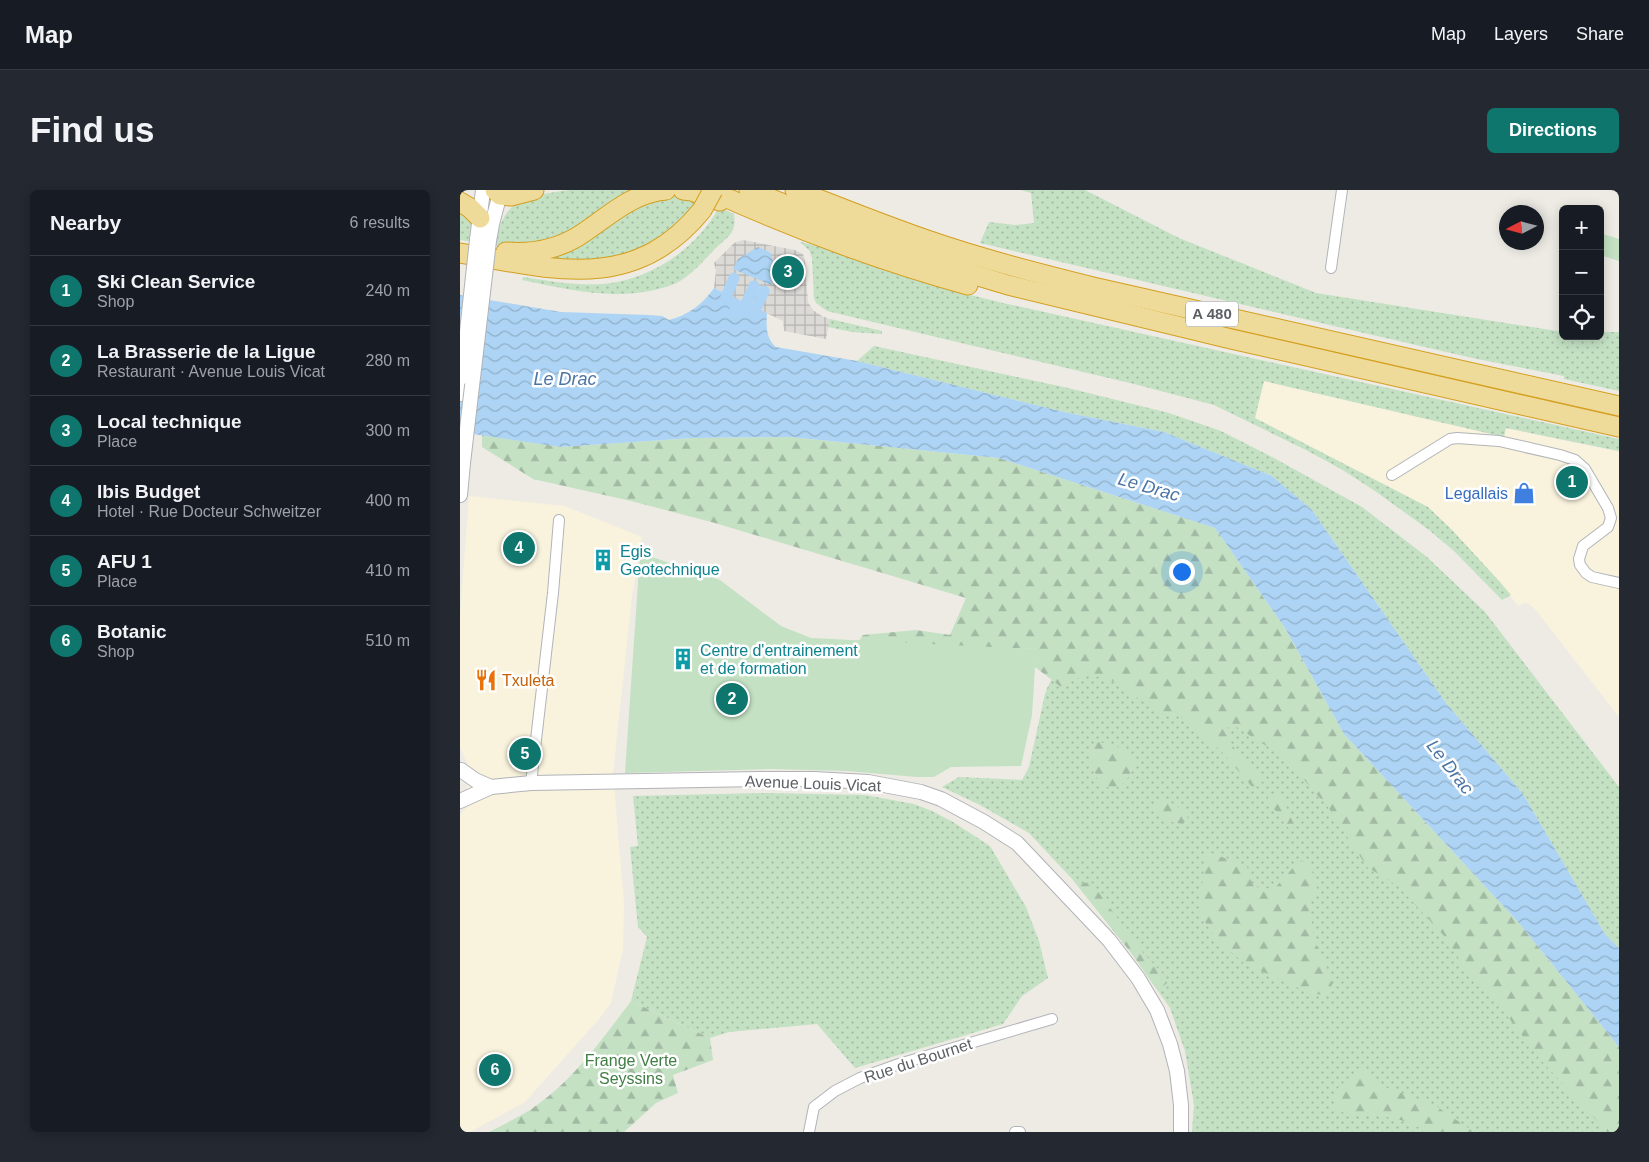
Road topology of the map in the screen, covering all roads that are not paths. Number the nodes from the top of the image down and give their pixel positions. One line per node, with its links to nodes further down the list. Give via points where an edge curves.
1 (534, 190): 7 (highway, via 512,196)
2 (666, 190): 12 (highway, via 632,200 578,236 549,249 508,252)
3 (683, 190): 8 (highway)
4 (711, 190): 8 (highway); 13 (highway, bridge, via 702,210 672,240 649,255 615,267 554,269)
5 (795, 190): 10 (highway, A 480)
6 (1342, 190): 14 (street)
7 (495, 191): 11 (main road); 12 (main road, via 495,210)
8 (749, 196): 10 (highway)
9 (460, 202): 11 (highway)
10 (808, 208): 16 (highway, A 480, via 1031,272); 17 (highway, A 480, via 891,262 976,288 1210,342 1231,339)
11 (480, 218): 12 (main road)
12 (475, 242): 15 (main road, bridge); 19 (main road, bridge)
13 (460, 253)
14 (1331, 268)
15 (460, 394)
16 (1618, 405)
17 (1619, 427)
18 (1392, 475): 21 (street, via 1450,439 1457,438 1514,444 1575,460 1585,469 1611,518 1608,527 1583,546 1580,565 1592,577)
19 (460, 495)
20 (559, 520): 23 (street)
21 (1619, 583)
22 (460, 769): 24 (main road); 25 (main road)
23 (531, 783): 24 (main road, Avenue Louis Vicat); 30 (main road, Avenue Louis Vicat, via 759,779 868,782 921,792 965,812 1017,843 1109,940 1138,978 1170,1044 1177,1071)
24 (491, 786): 25 (main road)
25 (460, 799)
26 (1052, 1019): 27 (street, Rue du Bournet, via 860,1078 814,1107)
27 (809, 1132)
28 (1015, 1132): 29 (street)
29 (1020, 1132)
30 (1181, 1132)

